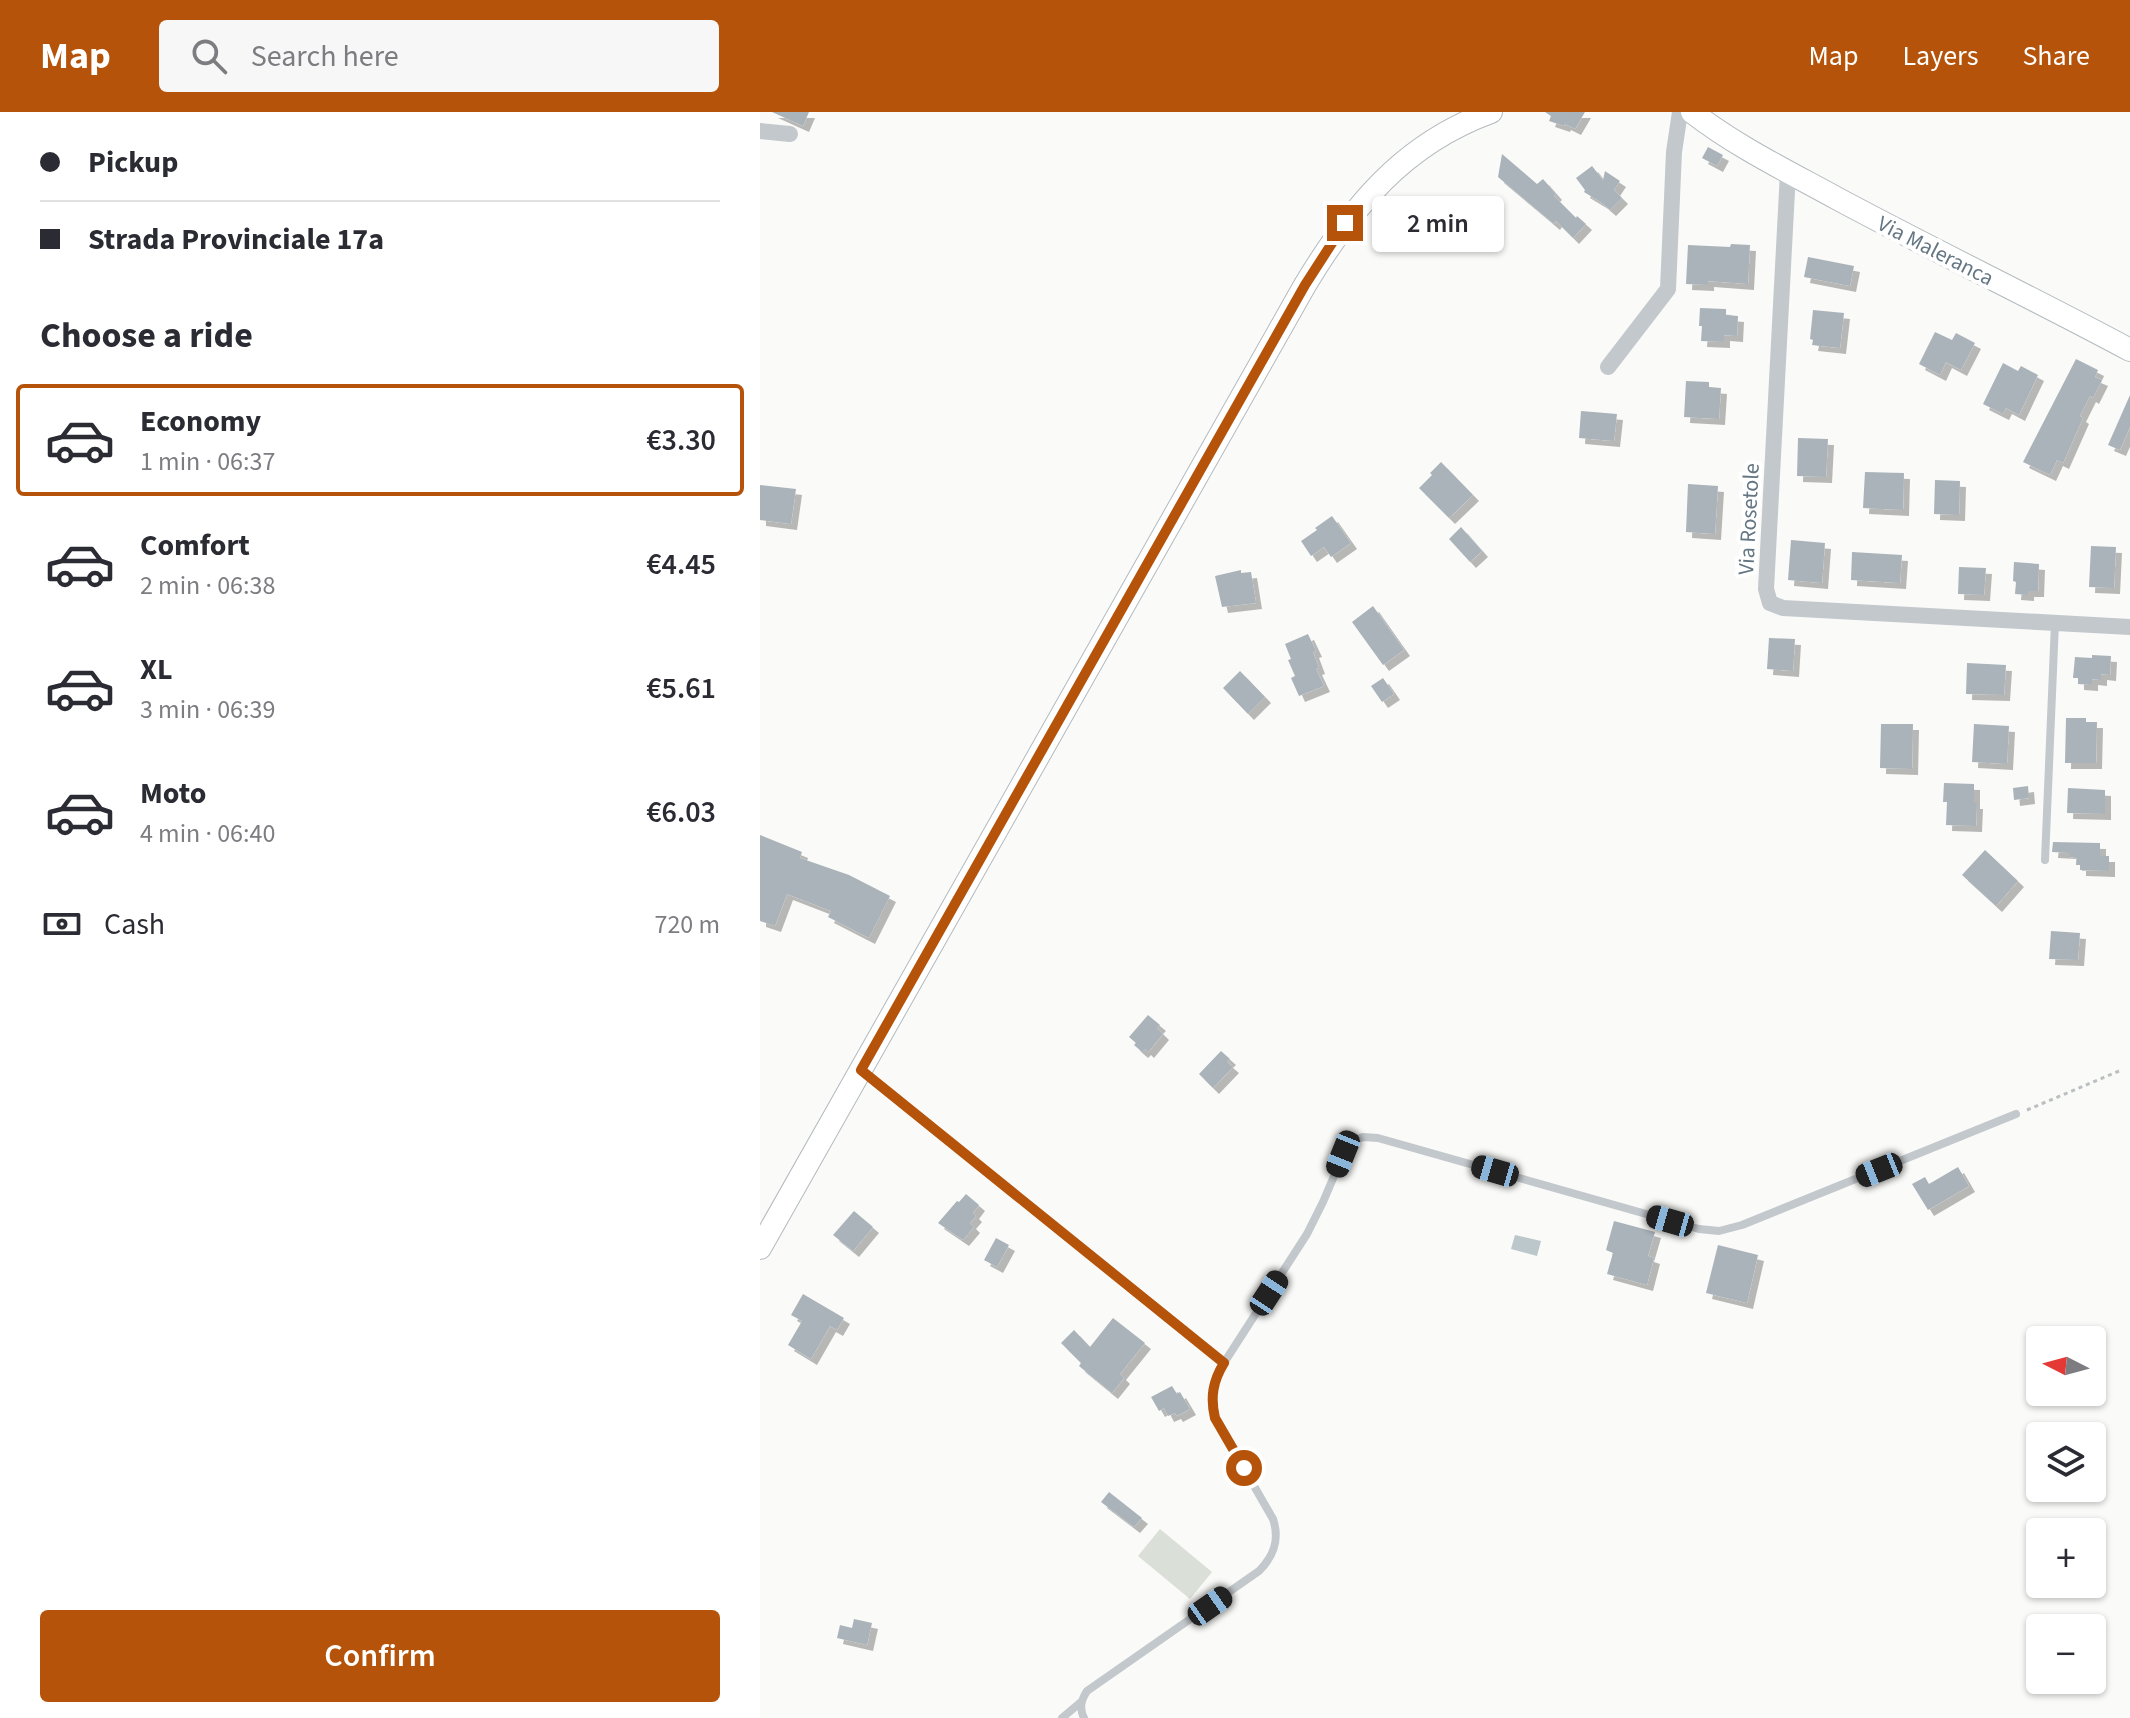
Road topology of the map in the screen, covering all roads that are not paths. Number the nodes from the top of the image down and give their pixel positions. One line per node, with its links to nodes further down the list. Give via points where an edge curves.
1 (1491, 112): 14 (main road, via 1451,129 1404,160 1362,202 1330,245)
2 (1680, 112): 10 (street, via 1668,289)
3 (1692, 112): 7 (main road, Via Maleranca)
4 (1720, 112): 7 (main road)
5 (760, 131): 6 (street)
6 (790, 134)
7 (1744, 146): 8 (main road, Via Maleranca)
8 (1788, 172): 9 (main road, Via Maleranca); 11 (street, Via Rosetole, via 1768,600 1783,608)
9 (2130, 350)
10 (1608, 367)
11 (2055, 623): 12 (street, Via Rosetole); 13 (lane)
12 (2130, 627)
13 (2045, 860)
14 (861, 1070): 16 (main road); 17 (lane)
15 (2016, 1114): 17 (lane, via 1719,1231 1363,1137 1346,1148 1307,1234)
16 (760, 1248)
17 (1224, 1363): 18 (lane, via 1214,1385 1215,1418 1273,1519 1274,1552 1259,1571 1087,1691)
18 (1081, 1702): 19 (lane); 20 (lane)
19 (1062, 1718)
20 (1084, 1718)

